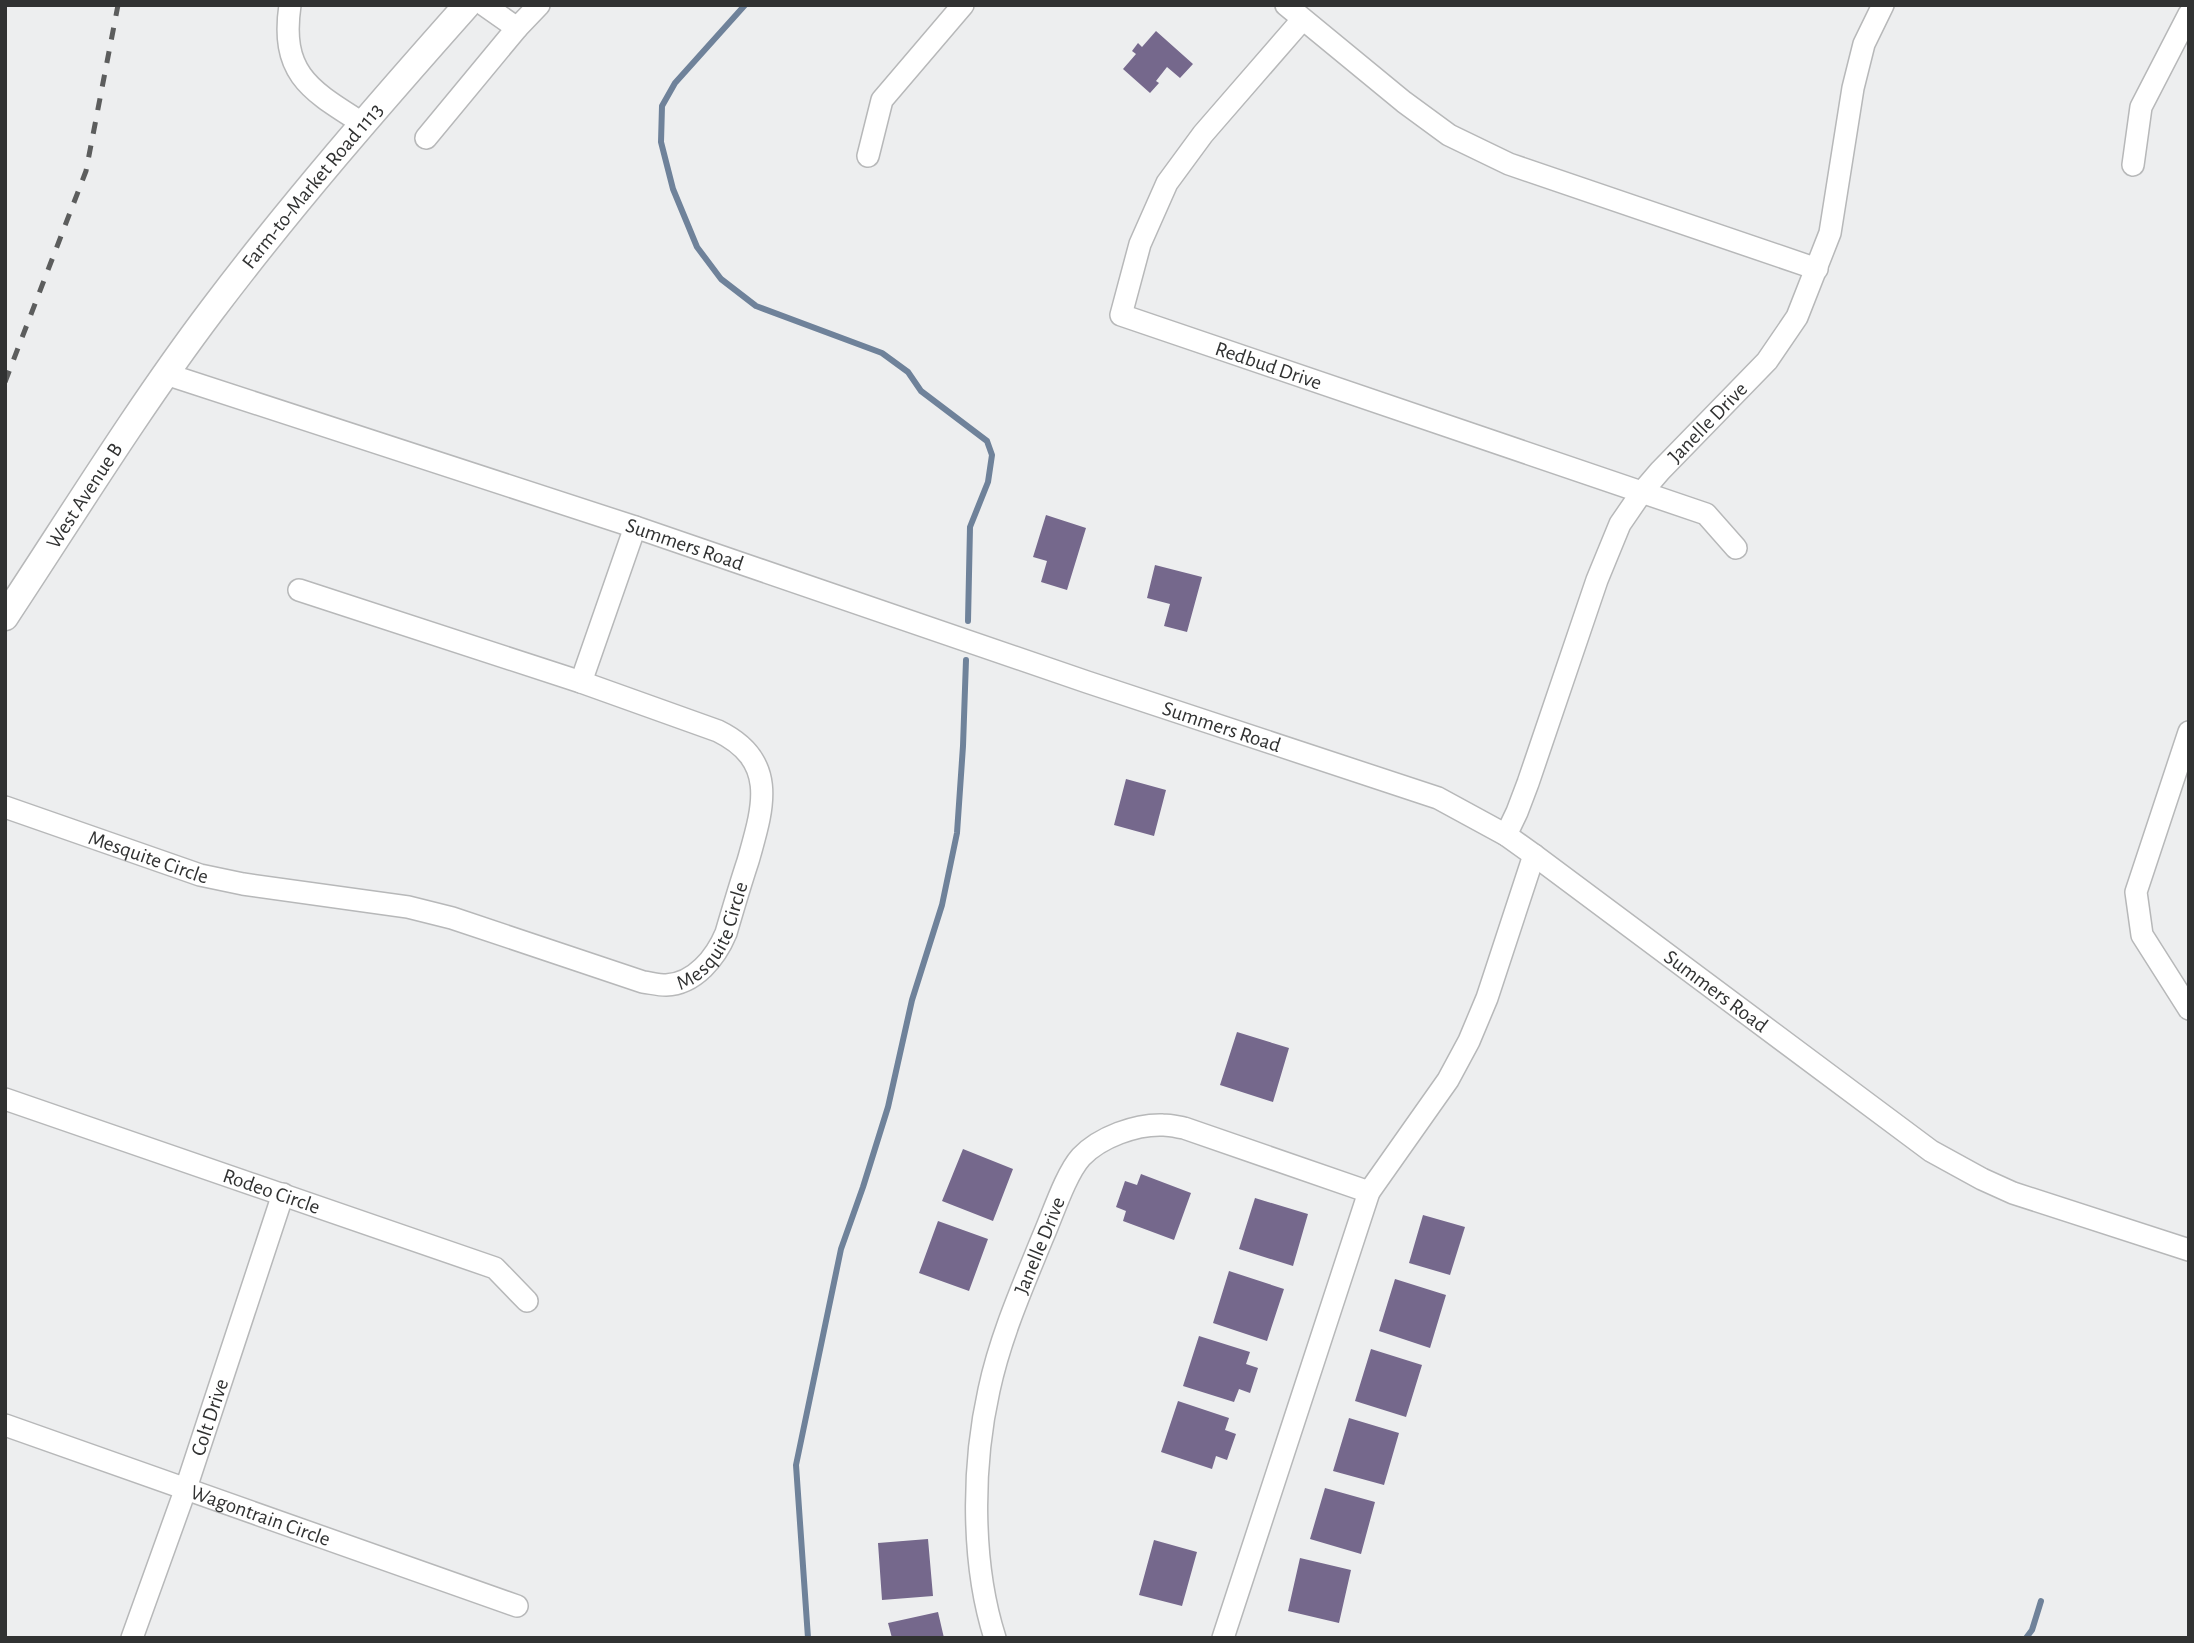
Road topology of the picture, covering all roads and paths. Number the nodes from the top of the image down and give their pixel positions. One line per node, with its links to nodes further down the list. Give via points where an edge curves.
1 (290, 5): 11 (street, via 287,30 296,70 320,97)
2 (467, 5): 11 (main road, Farm-to-Market Road 1113)
3 (484, 5): 10 (street)
4 (539, 5): 10 (street)
5 (963, 5): 13 (street, via 882,100)
6 (1286, 5): 9 (street)
7 (1877, 7): 15 (street, Janelle Drive, via 1853,88 1830,233)
8 (2189, 14): 14 (street, via 2141,107)
9 (1302, 20): 15 (street, via 1449,135 1509,164); 17 (street, Redbud Drive, via 1203,134 1167,183 1140,244 1121,315)
10 (517, 28): 12 (street)
11 (362, 123): 16 (main road, Farm-to-Market Road 1113)
12 (426, 138)
13 (868, 156)
14 (2133, 165)
15 (1817, 269): 17 (street, Janelle Drive, via 1797,317 1767,361)
16 (166, 374): 18 (street, Summers Road); 21 (main road, West Avenue B)
17 (1642, 492): 19 (street, Redbud Drive, via 1706,514); 25 (street, Janelle Drive, via 1620,524 1597,580)
18 (635, 527): 22 (street); 25 (street, Summers Road, via 1438,798)
19 (1736, 548)
20 (299, 590): 22 (street, Mesquite Circle)
21 (5, 617)
22 (581, 682): 24 (street, Mesquite Circle, via 731,737 744,748 761,780 761,815 726,933 710,962 681,982 643,982 408,907 200,875)
23 (2189, 732): 27 (street, via 2136,892 2142,935)
24 (5, 807)
25 (1506, 835): 26 (street, Summers Road)
26 (1534, 855): 29 (street, via 1469,1041 1448,1080); 31 (street, Summers Road, via 1931,1151 2013,1193)
27 (2189, 1009)
28 (5, 1099): 30 (street, Rodeo Circle)
29 (1369, 1192): 37 (street, Janelle Drive, via 1184,1128 1163,1125 1121,1133 1080,1158 1006,1329 989,1390 979,1454 977,1522); 38 (street)
30 (283, 1195): 32 (street, Rodeo Circle, via 495,1268); 34 (street, Colt Drive)
31 (2189, 1251)
32 (527, 1301)
33 (5, 1425): 34 (street, Wagontrain Circle)
34 (186, 1488): 35 (street, Wagontrain Circle); 36 (street, Colt Drive)
35 (517, 1606)
36 (132, 1638)
37 (995, 1638)
38 (1223, 1638)

